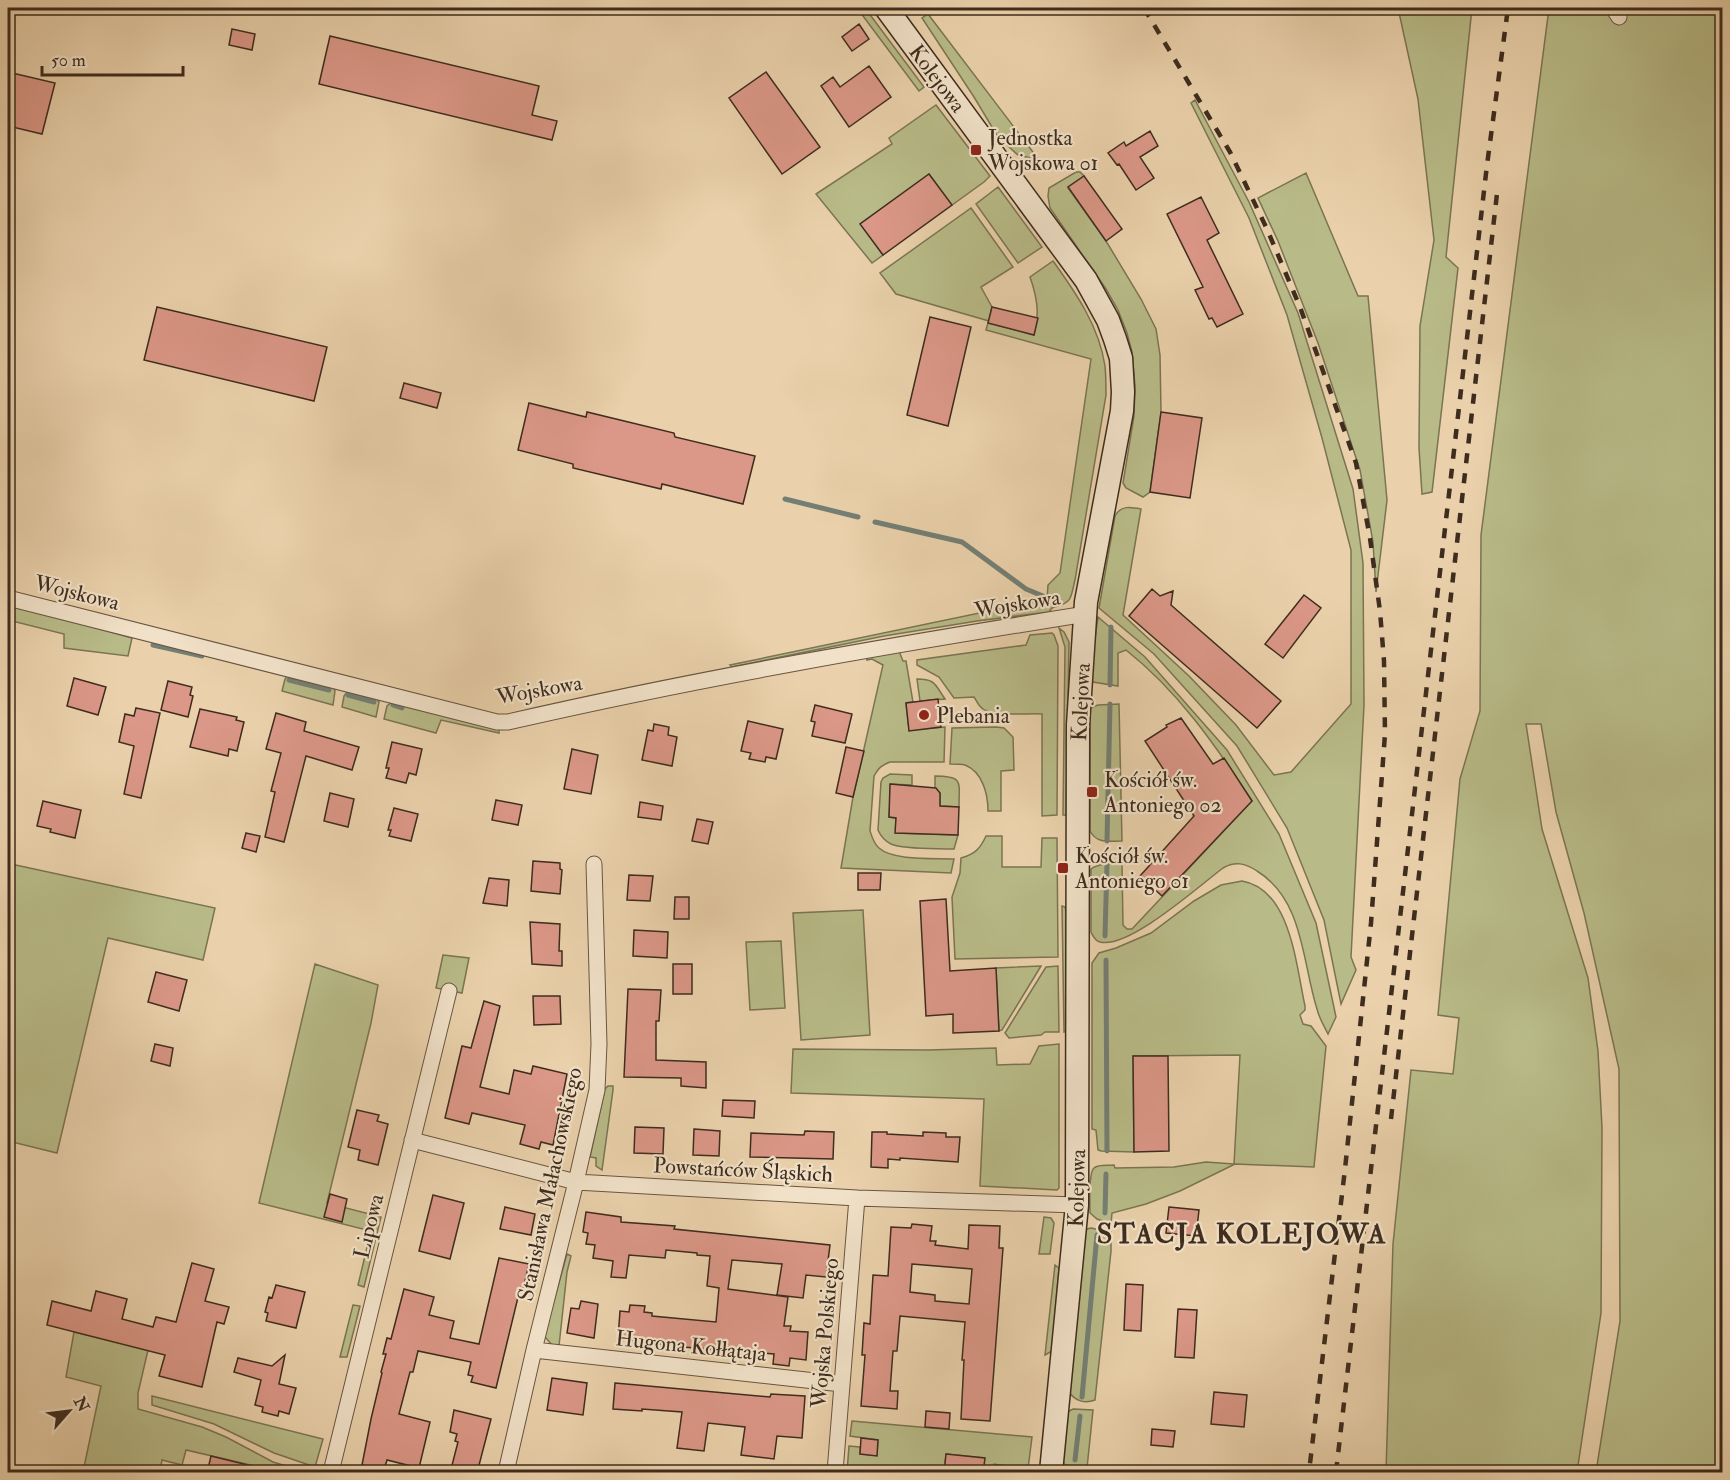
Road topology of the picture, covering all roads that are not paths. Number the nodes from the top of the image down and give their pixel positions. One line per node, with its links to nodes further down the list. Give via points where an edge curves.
1 (886, 8): 3 (street, Kolejowa, via 1086,280 1116,339 1123,374 1122,411)
2 (8, 598): 3 (street, Wojskowa, via 497,722 811,660)
3 (1086, 614): 9 (street, Kolejowa, via 1078,724)
4 (594, 864): 7 (street, Stanisława Małachowskiego, via 597,1090)
5 (449, 991): 6 (street, Lipowa)
6 (412, 1140): 7 (street, Powstańców Śląskich); 12 (street, Lipowa)
7 (576, 1182): 8 (street, Powstańców Śląskich); 10 (street, Stanisława Małachowskiego)
8 (857, 1198): 9 (street, Powstańców Śląskich); 11 (street, Wojska Polskiego)
9 (1077, 1205): 15 (street, Kolejowa)
10 (534, 1350): 11 (street, Hugona Kołłątaja); 13 (street, Stanisława Małachowskiego)
11 (842, 1384): 14 (street, Wojska Polskiego)
12 (331, 1473)
13 (506, 1473)
14 (835, 1473)
15 (1051, 1473)

